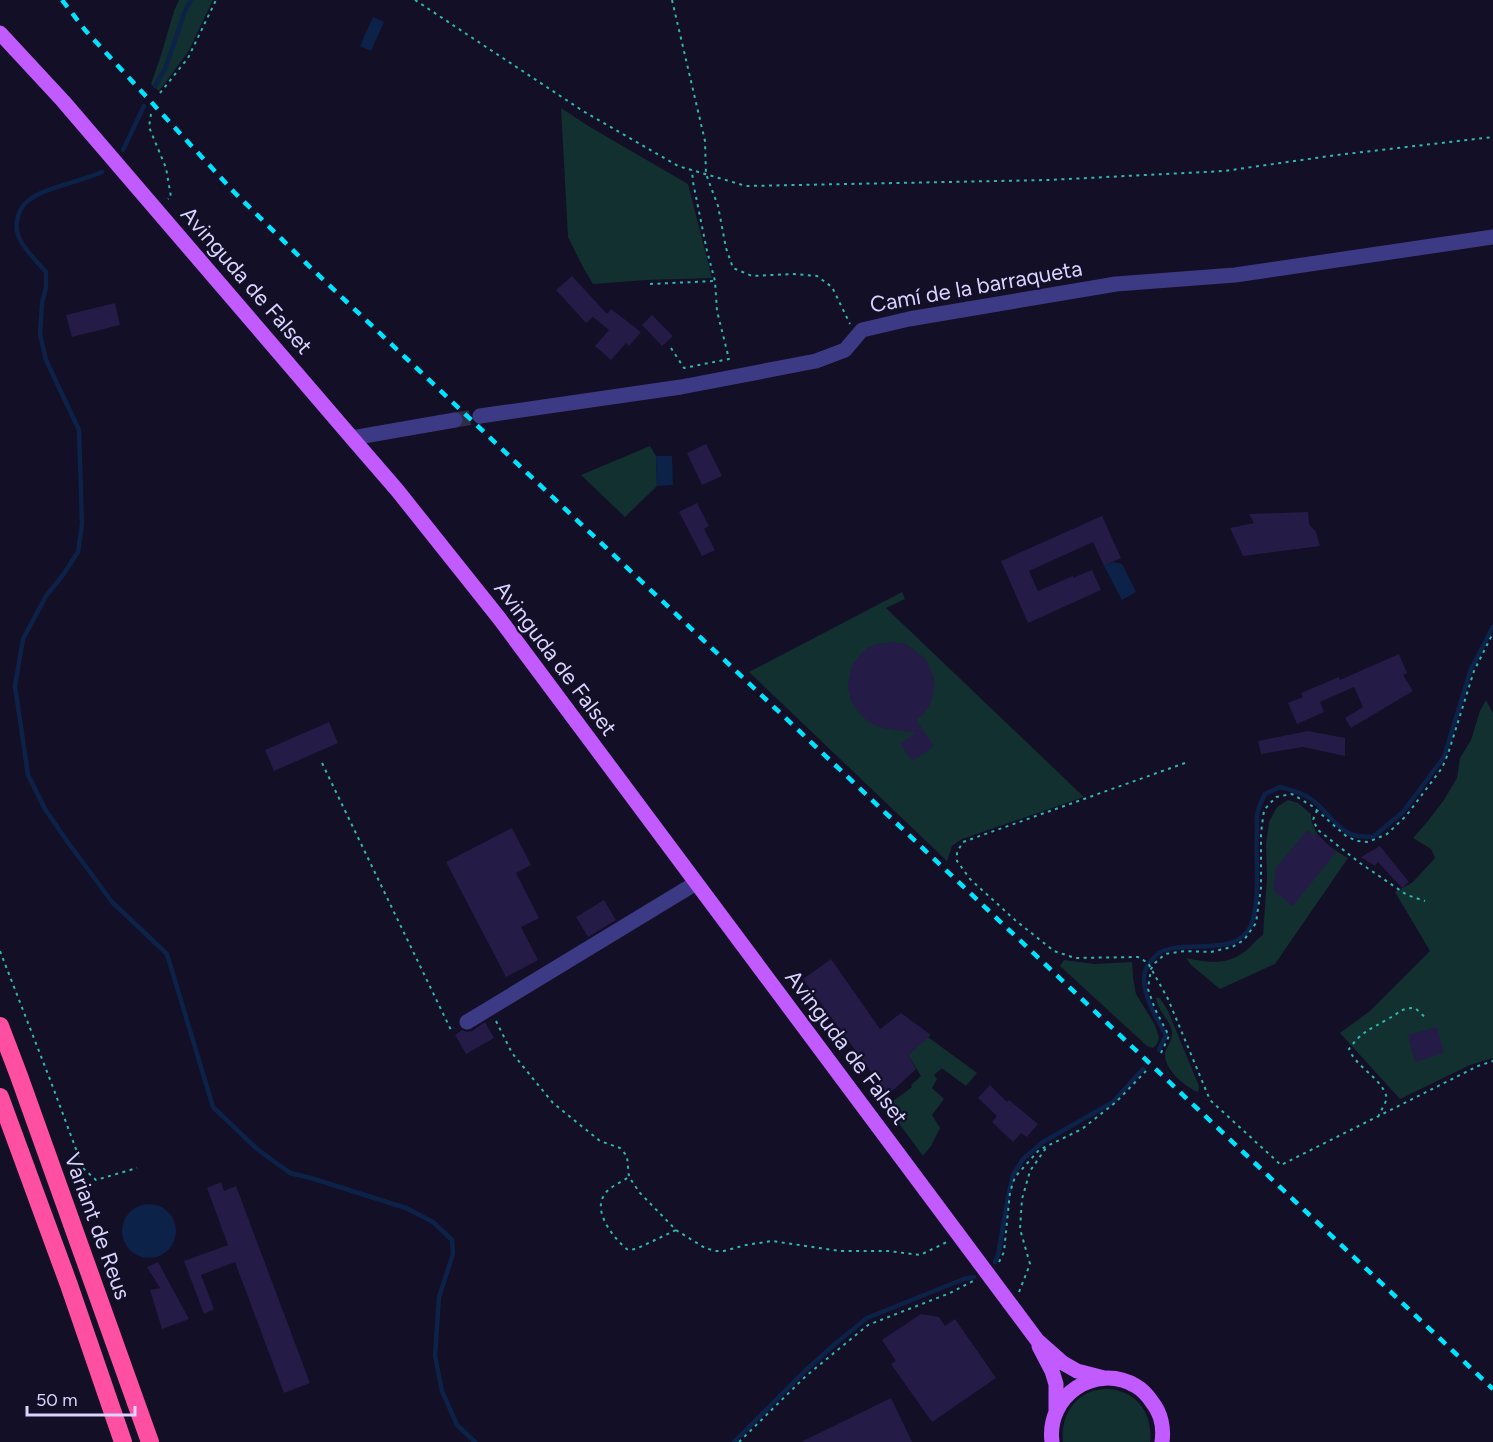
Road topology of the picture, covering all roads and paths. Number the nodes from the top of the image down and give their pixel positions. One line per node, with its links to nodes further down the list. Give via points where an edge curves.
1 (216, 0): 5 (path, via 188,58)
2 (415, 0): 8 (path, via 583,111 678,166)
3 (672, 0): 9 (path, via 705,141)
4 (0, 33): 10 (main road, Avinguda de Falset)
5 (160, 93)
6 (151, 114): 10 (path, via 149,127 166,168 171,197)
7 (1493, 137): 9 (path, via 1224,171 1048,180 746,186)
8 (692, 170): 9 (path); 12 (path)
9 (706, 174): 14 (path, via 733,268 752,276 817,276 832,287)
10 (157, 210): 18 (main road, Avinguda de Falset)
11 (1493, 237): 14 (street, Camí de la barraqueta, via 1235,275 1116,284 909,319 862,330)
12 (716, 281): 13 (path); 15 (path, via 717,311 729,359 684,368)
13 (650, 284)
14 (856, 337): 16 (street, Camí de la barraqueta, via 845,350 816,361 681,387)
15 (671, 348)
16 (480, 416)
17 (455, 420): 18 (street)
18 (352, 438): 23 (main road, Avinguda de Falset, via 499,618)
19 (1493, 633): 22 (path, via 1474,671 1442,768 1406,816 1387,834 1368,842 1346,836)
20 (322, 763): 29 (path, via 451,1030)
21 (1185, 763): 26 (path, via 963,842 957,852 957,861 970,879 1054,951 1075,958 1138,957)
22 (1317, 810): 24 (path, via 1312,820 1318,830 1390,884); 26 (path, via 1292,794 1276,797 1264,810 1256,923 1244,940 1210,952 1165,954)
23 (696, 883): 27 (street); 40 (main road, Avinguda de Falset)
24 (1425, 901)
25 (0, 951): 37 (path, via 83,1168 96,1180)
26 (1151, 969): 31 (path, via 1148,989 1169,1036); 35 (path, via 1168,999 1210,1100 1281,1165)
27 (490, 1008): 29 (street); 38 (path, via 512,1053 553,1103 600,1141 620,1148 627,1156)
28 (1426, 1018): 35 (path, via 1415,1008 1403,1008 1369,1028 1349,1048 1386,1093)
29 (467, 1022)
30 (0, 1026): 49 (highway, Variant de Reus)
31 (1161, 1053)
32 (1493, 1061): 35 (path)
33 (1146, 1071): 36 (path, via 1116,1102 1082,1128)
34 (0, 1097): 48 (highway)
35 (1378, 1117)
36 (1047, 1146): 41 (path, via 1015,1177 1004,1252); 43 (path, via 1030,1170 1022,1199 1020,1229 1030,1264)
37 (137, 1168)
38 (629, 1177): 39 (path); 39 (path, via 608,1190 600,1206 608,1228 620,1244 628,1250 636,1249)
39 (676, 1230): 40 (path, via 716,1251 772,1241 840,1251 920,1255)
40 (960, 1236): 43 (main road, Avinguda de Falset)
41 (997, 1265)
42 (976, 1279): 50 (path, via 868,1325 806,1376)
43 (1013, 1308): 44 (main road, Avinguda de Falset)
44 (1037, 1340): 45 (main road, via 1077,1371); 46 (main road, via 1056,1384)
45 (1104, 1378): 46 (main road, via 1075,1388); 51 (main road, via 1124,1381 1145,1392 1157,1408)
46 (1056, 1411): 47 (main road)
47 (1051, 1441)
48 (123, 1442)
49 (150, 1442)
50 (739, 1442)
51 (1162, 1442)

